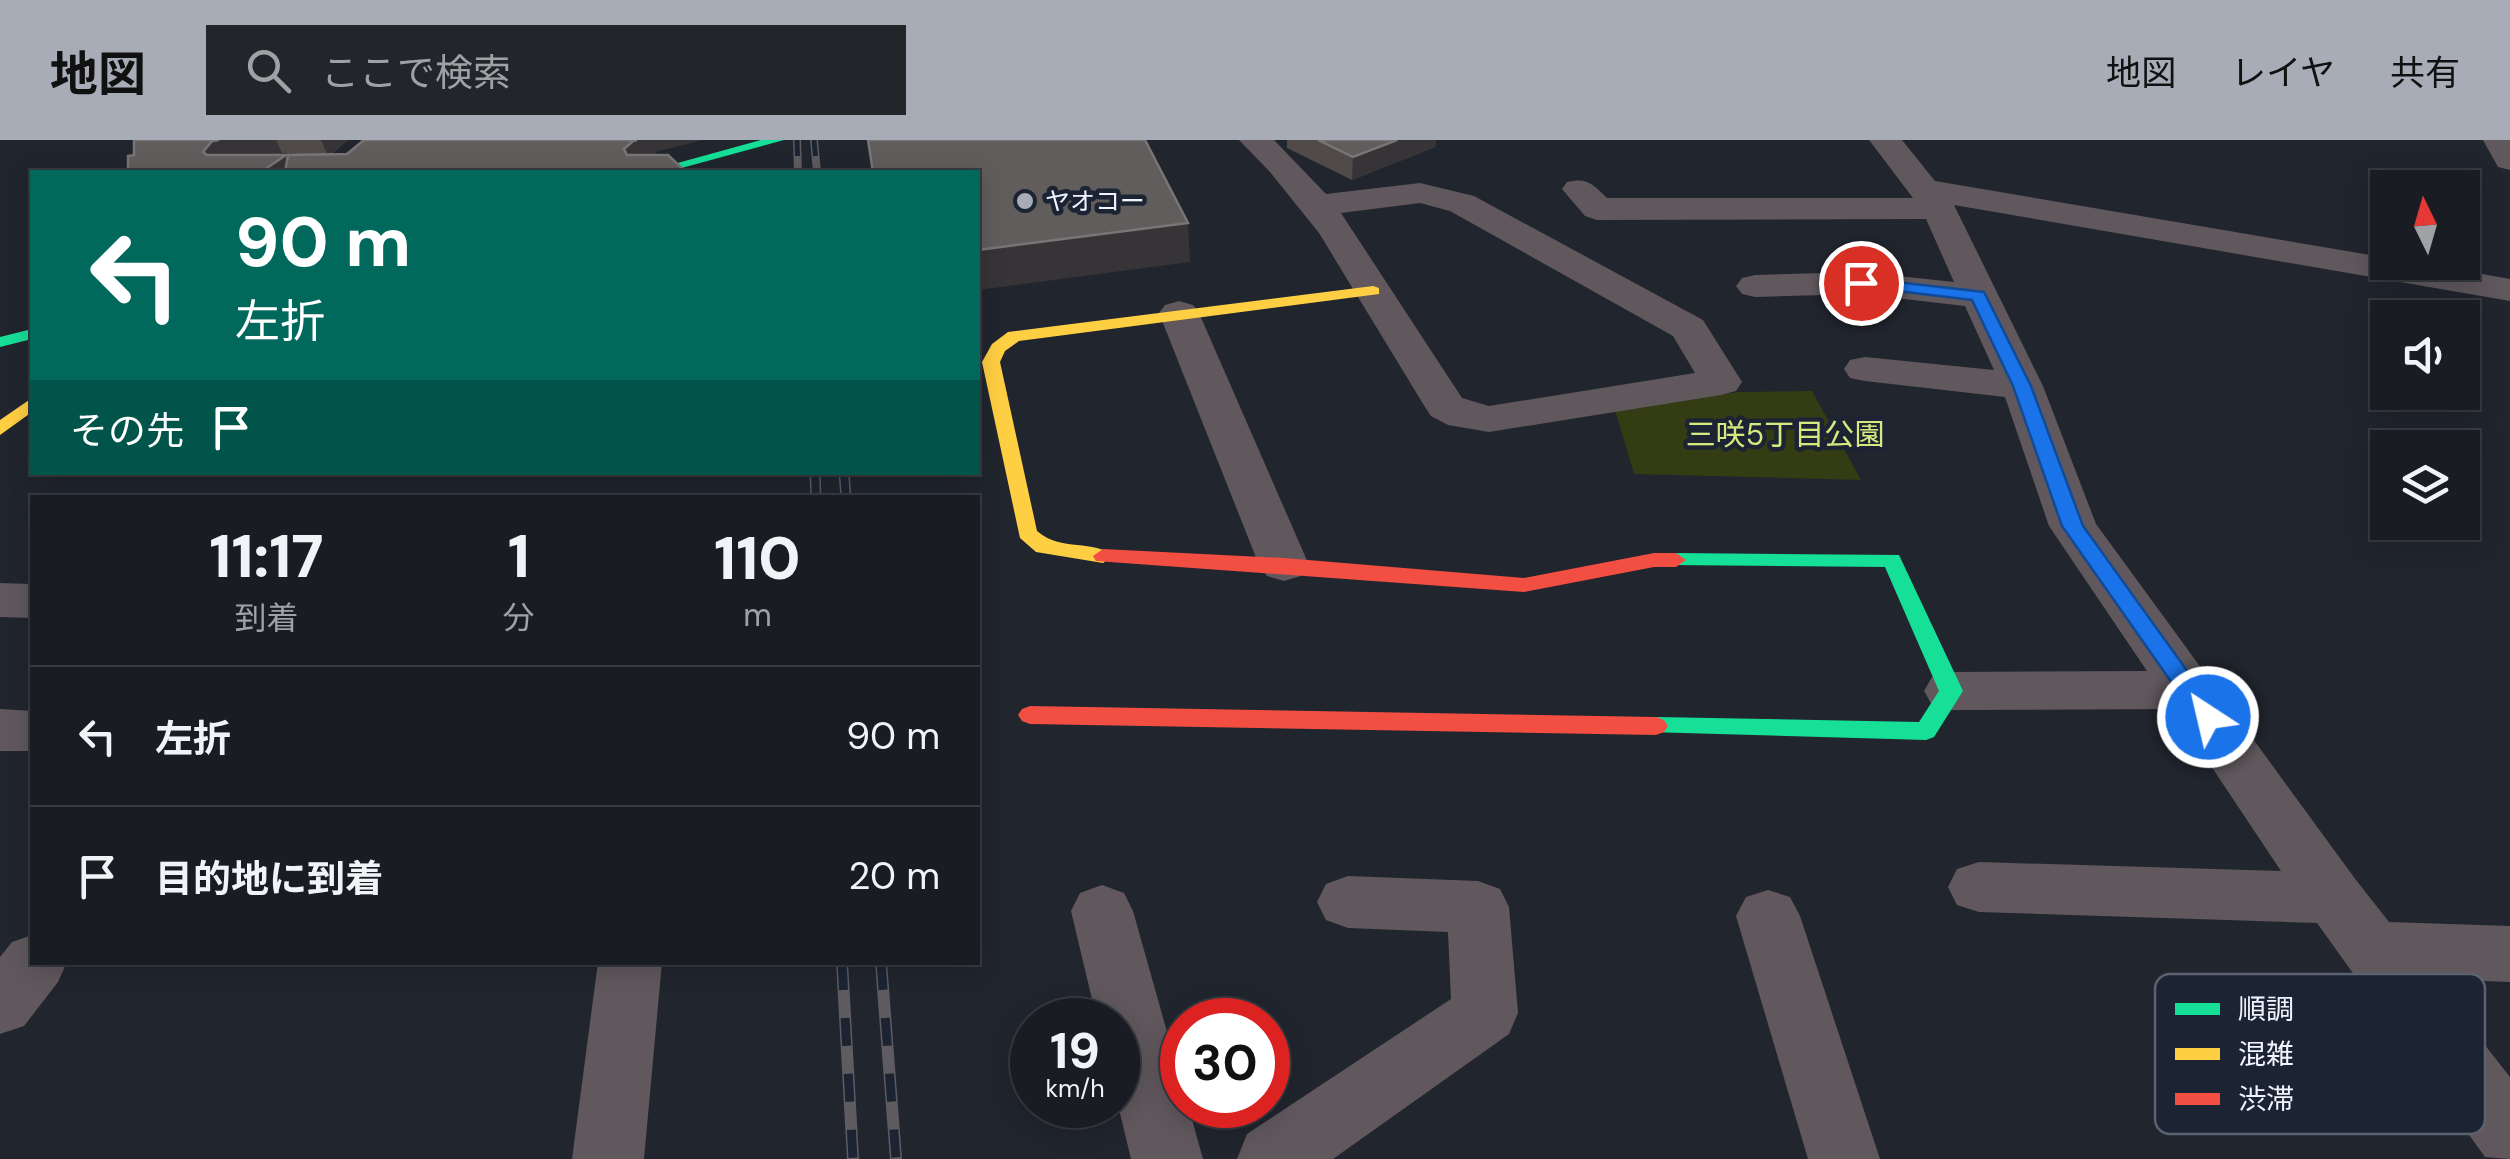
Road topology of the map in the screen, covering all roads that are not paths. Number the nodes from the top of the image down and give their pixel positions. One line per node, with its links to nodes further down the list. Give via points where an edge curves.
1 (777, 140): 4 (street)
2 (1255, 140): 7 (street, via 1283,162)
3 (1885, 140): 6 (street)
4 (660, 170)
5 (1578, 190): 6 (street, via 1597,209)
6 (1931, 199): 10 (street); 11 (street)
7 (1316, 206): 9 (street); 9 (street, via 1420,193 1462,203 1690,328 1721,382 1490,419 1463,416 1446,407)
8 (1755, 286): 11 (street, via 1861,283)
9 (1373, 290): 12 (street)
10 (2510, 290)
11 (1978, 296): 16 (street)
12 (1179, 313): 19 (street); 19 (street, via 1014,336 998,348 991,362 1027,533 1044,548 1077,555)
13 (30, 334): 14 (street)
14 (0, 342)
15 (1866, 368): 16 (street)
16 (2022, 386): 22 (street, via 2072,526)
17 (30, 405): 18 (street)
18 (0, 429)
19 (1284, 566): 23 (street, via 1524,585 1654,560 1892,560)
20 (0, 600): 21 (street)
21 (30, 601)
22 (2189, 690): 23 (street); 28 (street)
23 (1951, 692): 24 (street, via 1926,732)
24 (1030, 715)
25 (0, 730): 26 (street)
26 (30, 731)
27 (1979, 887): 28 (street)
28 (2334, 898): 32 (street)
29 (1348, 902): 44 (street, via 1478,907 1485,1013)
30 (1102, 912): 43 (street)
31 (1768, 916): 45 (street)
32 (2374, 948): 35 (street); 38 (street)
33 (0, 950): 34 (street)
34 (30, 952)
35 (2510, 954)
36 (33, 965): 39 (street)
37 (630, 965): 42 (street)
38 (2393, 974)
39 (0, 1005)
40 (2485, 1098): 41 (street)
41 (2510, 1132)
42 (608, 1159)
43 (1167, 1159)
44 (1273, 1159)
45 (1844, 1159)

